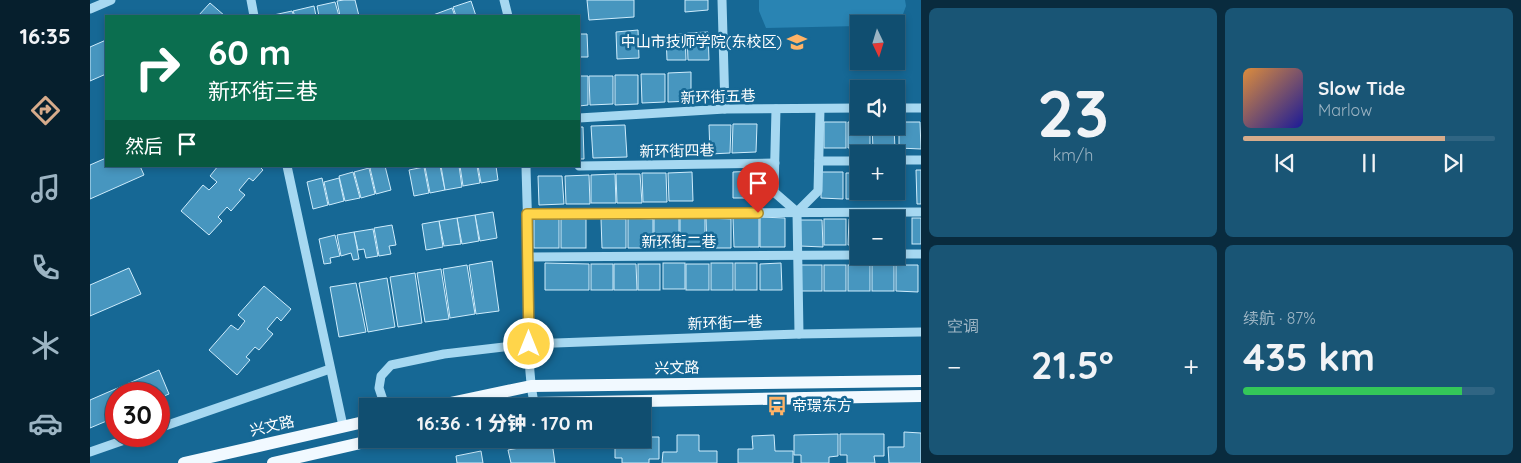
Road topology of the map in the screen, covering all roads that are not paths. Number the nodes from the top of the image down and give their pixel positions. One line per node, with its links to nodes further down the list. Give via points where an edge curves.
1 (111, 0): 5 (street)
2 (251, 0): 6 (street)
3 (504, 0): 7 (street)
4 (722, 0): 11 (street)
5 (90, 9)
6 (254, 15)
7 (508, 15)
8 (850, 108): 13 (street, 新环街五巷)
9 (905, 108): 10 (street)
10 (921, 108)
11 (726, 109): 12 (street, 新环街五巷); 14 (street, 新环街五巷)
12 (776, 109): 13 (street, 新环街五巷); 19 (street)
13 (820, 109): 17 (street)
14 (580, 118)
15 (905, 160): 16 (street)
16 (921, 160)
17 (819, 161): 18 (street); 23 (street, via 818,191)
18 (850, 161)
19 (775, 163): 20 (street, 新环街四巷); 23 (street, via 774,192)
20 (580, 166)
21 (287, 167): 34 (street)
22 (526, 167): 25 (street)
23 (797, 212): 24 (street); 25 (street); 28 (street)
24 (921, 212)
25 (527, 214): 30 (street)
26 (905, 254): 27 (street)
27 (921, 254)
28 (798, 255): 29 (street, 新环街二巷); 30 (street, 新环街二巷); 32 (street)
29 (850, 255)
30 (529, 257): 33 (street)
31 (921, 332): 32 (street, 新环街一巷)
32 (800, 334): 33 (street, 新环街一巷)
33 (529, 344): 36 (street); 38 (street, 新环街一巷, via 444,354 392,365 380,376)
34 (330, 369): 43 (street); 44 (street)
35 (921, 381): 36 (main road, 兴文路)
36 (531, 386): 39 (main road, 兴文路); 40 (street)
37 (921, 396): 41 (main road)
38 (382, 398)
39 (474, 398)
40 (533, 398)
41 (651, 401)
42 (359, 423): 44 (main road, 兴文路)
43 (170, 424)
44 (343, 426): 48 (main road, 兴文路)
45 (359, 443): 49 (main road)
46 (105, 447): 47 (street)
47 (90, 452)
48 (184, 463)
49 (273, 463)

